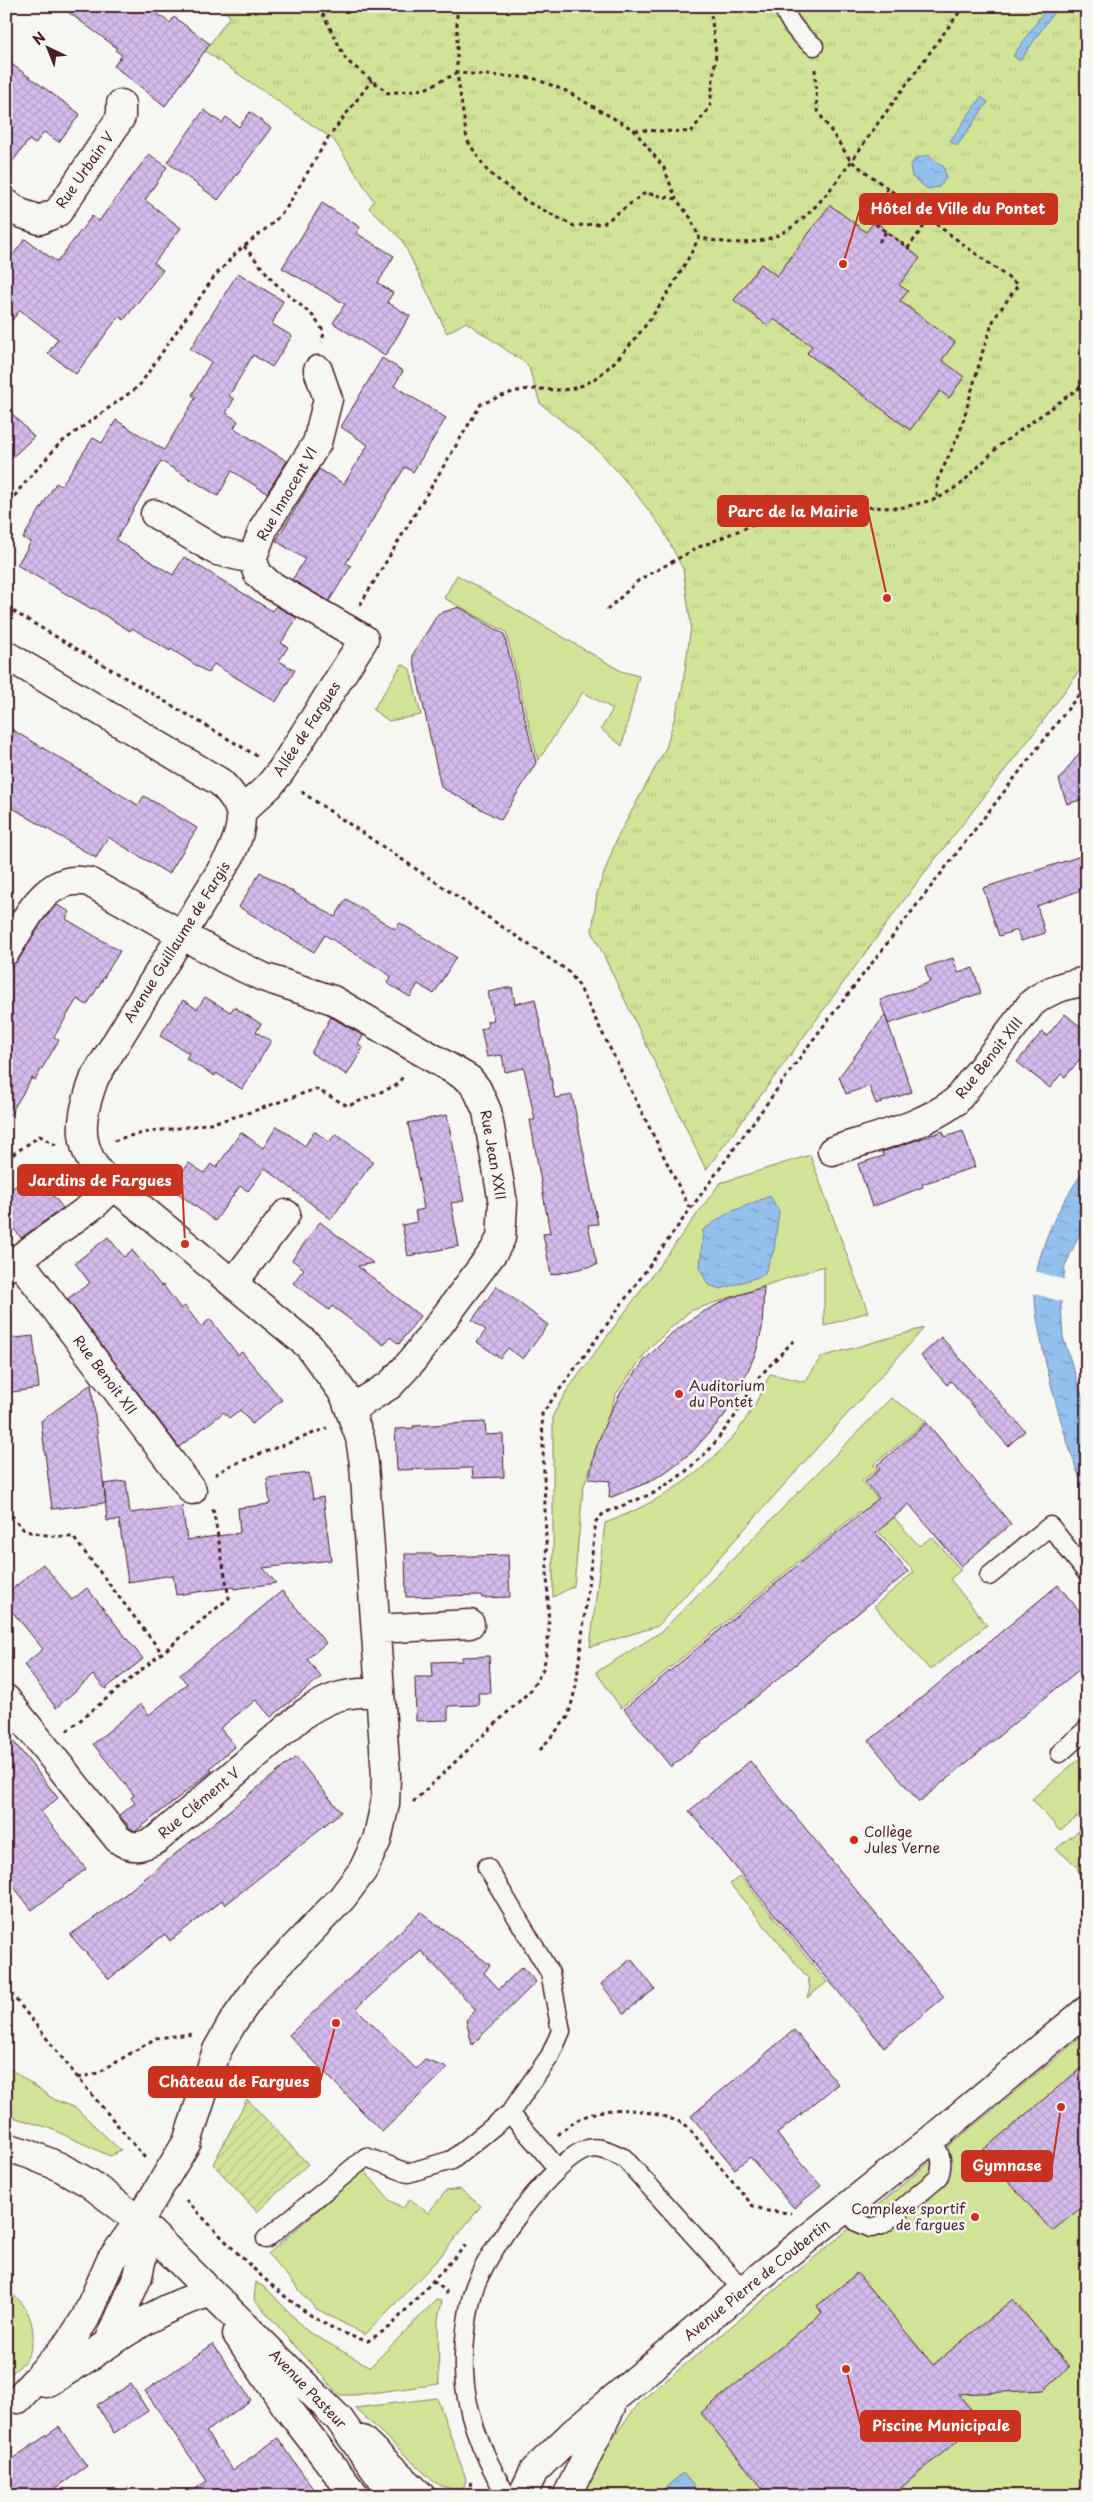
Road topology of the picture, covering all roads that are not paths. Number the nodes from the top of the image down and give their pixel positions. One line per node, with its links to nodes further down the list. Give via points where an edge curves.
1 (783, 6): 2 (lane, via 798,35)
2 (814, 46)
3 (121, 104): 4 (street, Rue Urbain V, via 121,118 58,212 40,220 20,213)
4 (6, 203)
5 (318, 370): 7 (street, Rue Innocent VI, via 328,399 317,443 264,527)
6 (155, 514): 7 (street, Rue Innocent VI, via 217,551)
7 (252, 559): 8 (street, Rue Innocent VI, via 258,574 269,584)
8 (364, 639): 10 (street, Allée de Fargues, via 282,771)
9 (6, 655): 10 (street, via 220,782 234,795)
10 (242, 811): 11 (street, Avenue Guillaume de Fargis, via 241,832 230,856)
11 (183, 934): 12 (street, Rue Jean XXII, via 89,882 76,879 50,889 39,899); 15 (street, Avenue Guillaume de Fargis, via 95,1076 85,1102 85,1150 90,1162); 19 (street, Rue Jean XXII, via 263,977 333,1000 420,1049 469,1079 487,1111 503,1203 501,1238 494,1252 412,1361 390,1385)
12 (6, 951)
13 (1087, 981): 14 (street, Rue Benoit XIII, via 1058,987 1032,1003 956,1101 940,1113)
14 (832, 1151)
15 (113, 1186): 17 (street, Rue Benoit XII, via 95,1204); 18 (street, Avenue Guillaume de Fargis)
16 (286, 1214): 18 (street)
17 (12, 1264): 20 (street, Rue Benoit XII)
18 (234, 1282): 19 (street, Avenue Guillaume de Fargis, via 309,1346 334,1378)
19 (351, 1409): 24 (street, Avenue Guillaume de Fargis, via 364,1464)
20 (203, 1498)
21 (1087, 1573): 22 (lane, via 1050,1526)
22 (989, 1576)
23 (470, 1624): 24 (street)
24 (376, 1629): 25 (street, Avenue Guillaume de Fargis)
25 (379, 1692): 26 (street, Rue Clément V, via 339,1694 318,1704 156,1840 140,1847 127,1846 118,1840); 36 (street, Avenue Guillaume de Fargis, via 386,1776 385,1804 377,1840 363,1870 342,1898 262,1981 233,2022 217,2050 188,2142)
26 (6, 1699)
27 (1087, 1729): 28 (lane)
28 (1060, 1753)
29 (487, 1867): 31 (lane, via 550,1973 561,2031 550,2056)
30 (1087, 2010): 32 (street, Avenue Pierre de Coubertin)
31 (510, 2113): 34 (lane); 37 (lane, via 452,2160 408,2173 366,2157)
32 (932, 2139): 35 (street, Avenue Pierre de Coubertin); 35 (lane, via 942,2156 938,2178 882,2225 871,2228 857,2222)
33 (6, 2148): 36 (street, Avenue Pasteur, via 29,2154 89,2182)
34 (557, 2169): 38 (lane, via 574,2154 590,2149 605,2149 624,2158); 47 (lane, via 504,2236 474,2291 464,2353 465,2393 474,2426)
35 (844, 2209): 38 (street, Avenue Pierre de Coubertin)
36 (139, 2221): 39 (street, Avenue Pasteur); 40 (street, via 143,2253 138,2276); 42 (street, Avenue Guillaume de Fargis, via 111,2260 85,2319 70,2342)
37 (266, 2239)
38 (743, 2290): 41 (street, Avenue Pierre de Coubertin)
39 (210, 2293): 40 (street, via 173,2306); 43 (street, Avenue Pasteur); 44 (street, Avenue Pasteur, via 286,2406)
40 (109, 2342): 42 (street, via 66,2372)
41 (615, 2399): 47 (street, Avenue Pierre de Coubertin, via 573,2433); 48 (street, Avenue Pierre de Coubertin)
42 (12, 2403)
43 (339, 2419): 45 (street, Avenue Pasteur); 46 (street)
44 (355, 2496)
45 (394, 2496)
46 (421, 2496)
47 (510, 2496)
48 (567, 2496)

